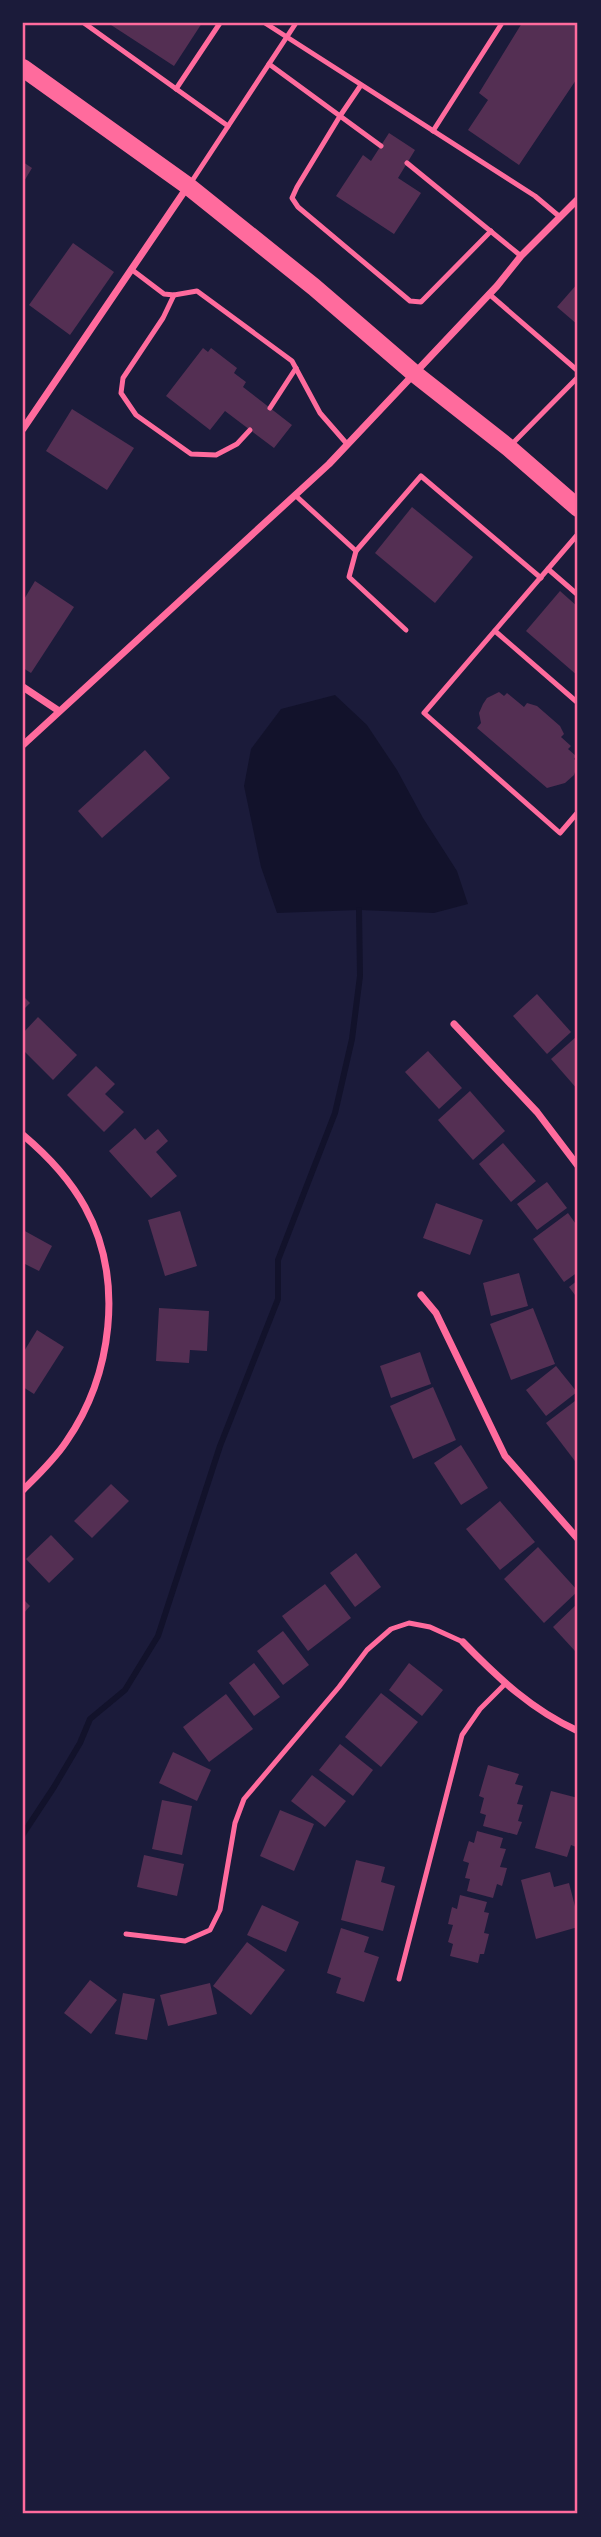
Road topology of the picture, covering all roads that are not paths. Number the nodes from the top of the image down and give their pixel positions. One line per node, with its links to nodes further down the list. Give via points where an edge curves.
1 (84, 23): 10 (lane)
2 (220, 23): 10 (lane)
3 (265, 23): 6 (lane)
4 (296, 23): 6 (lane)
5 (502, 23): 13 (lane)
6 (287, 37): 7 (lane); 9 (lane)
7 (269, 64): 11 (lane); 12 (lane)
8 (23, 68): 16 (main road)
9 (361, 85): 11 (lane); 13 (lane)
10 (176, 89): 12 (lane)
11 (340, 116): 14 (lane); 19 (lane, via 292,198 410,301 421,302)
12 (228, 126): 16 (lane)
13 (433, 131): 18 (lane)
14 (381, 146)
15 (407, 163): 19 (lane)
16 (188, 186): 21 (street); 26 (main road)
17 (578, 199): 18 (street)
18 (560, 216): 20 (street)
19 (491, 231): 20 (lane)
20 (521, 256): 23 (street)
21 (131, 269): 22 (lane, via 164,294); 29 (street)
22 (174, 295): 24 (lane, via 197,290); 30 (lane, via 122,378 121,393 136,415 191,454 216,455 237,444)
23 (489, 295): 25 (lane); 26 (street)
24 (296, 368): 28 (lane); 31 (lane, via 320,413)
25 (578, 371)
26 (415, 374): 31 (street); 32 (main road)
27 (578, 377): 32 (lane)
28 (270, 408)
29 (23, 429)
30 (250, 430)
31 (347, 444): 33 (street)
32 (509, 448): 34 (main road)
33 (295, 495): 36 (lane); 44 (street)
34 (578, 508)
35 (578, 534): 37 (lane)
36 (356, 551): 38 (lane, via 421,476); 40 (lane, via 349,577)
37 (548, 569): 38 (lane); 39 (lane)
38 (541, 578): 41 (lane)
39 (578, 595)
40 (406, 630)
41 (495, 631): 43 (lane); 46 (lane, via 424,713 561,833)
42 (23, 687): 44 (street)
43 (578, 703)
44 (59, 711): 45 (street)
45 (23, 745)
46 (578, 812)
47 (454, 1024): 49 (street, via 537,1112)
48 (23, 1135): 51 (street, via 55,1164 87,1210 104,1259 109,1298 103,1359 83,1414 66,1443)
49 (578, 1166)
50 (421, 1295): 52 (street, via 436,1313 505,1456)
51 (23, 1490)
52 (578, 1539)
53 (463, 1642): 54 (street); 56 (lane, via 409,1623 391,1629 367,1650 244,1798 235,1823 220,1910 209,1930 185,1941)
54 (505, 1684): 55 (street); 57 (lane, via 462,1735)
55 (578, 1731)
56 (126, 1934)
57 (399, 1979)

